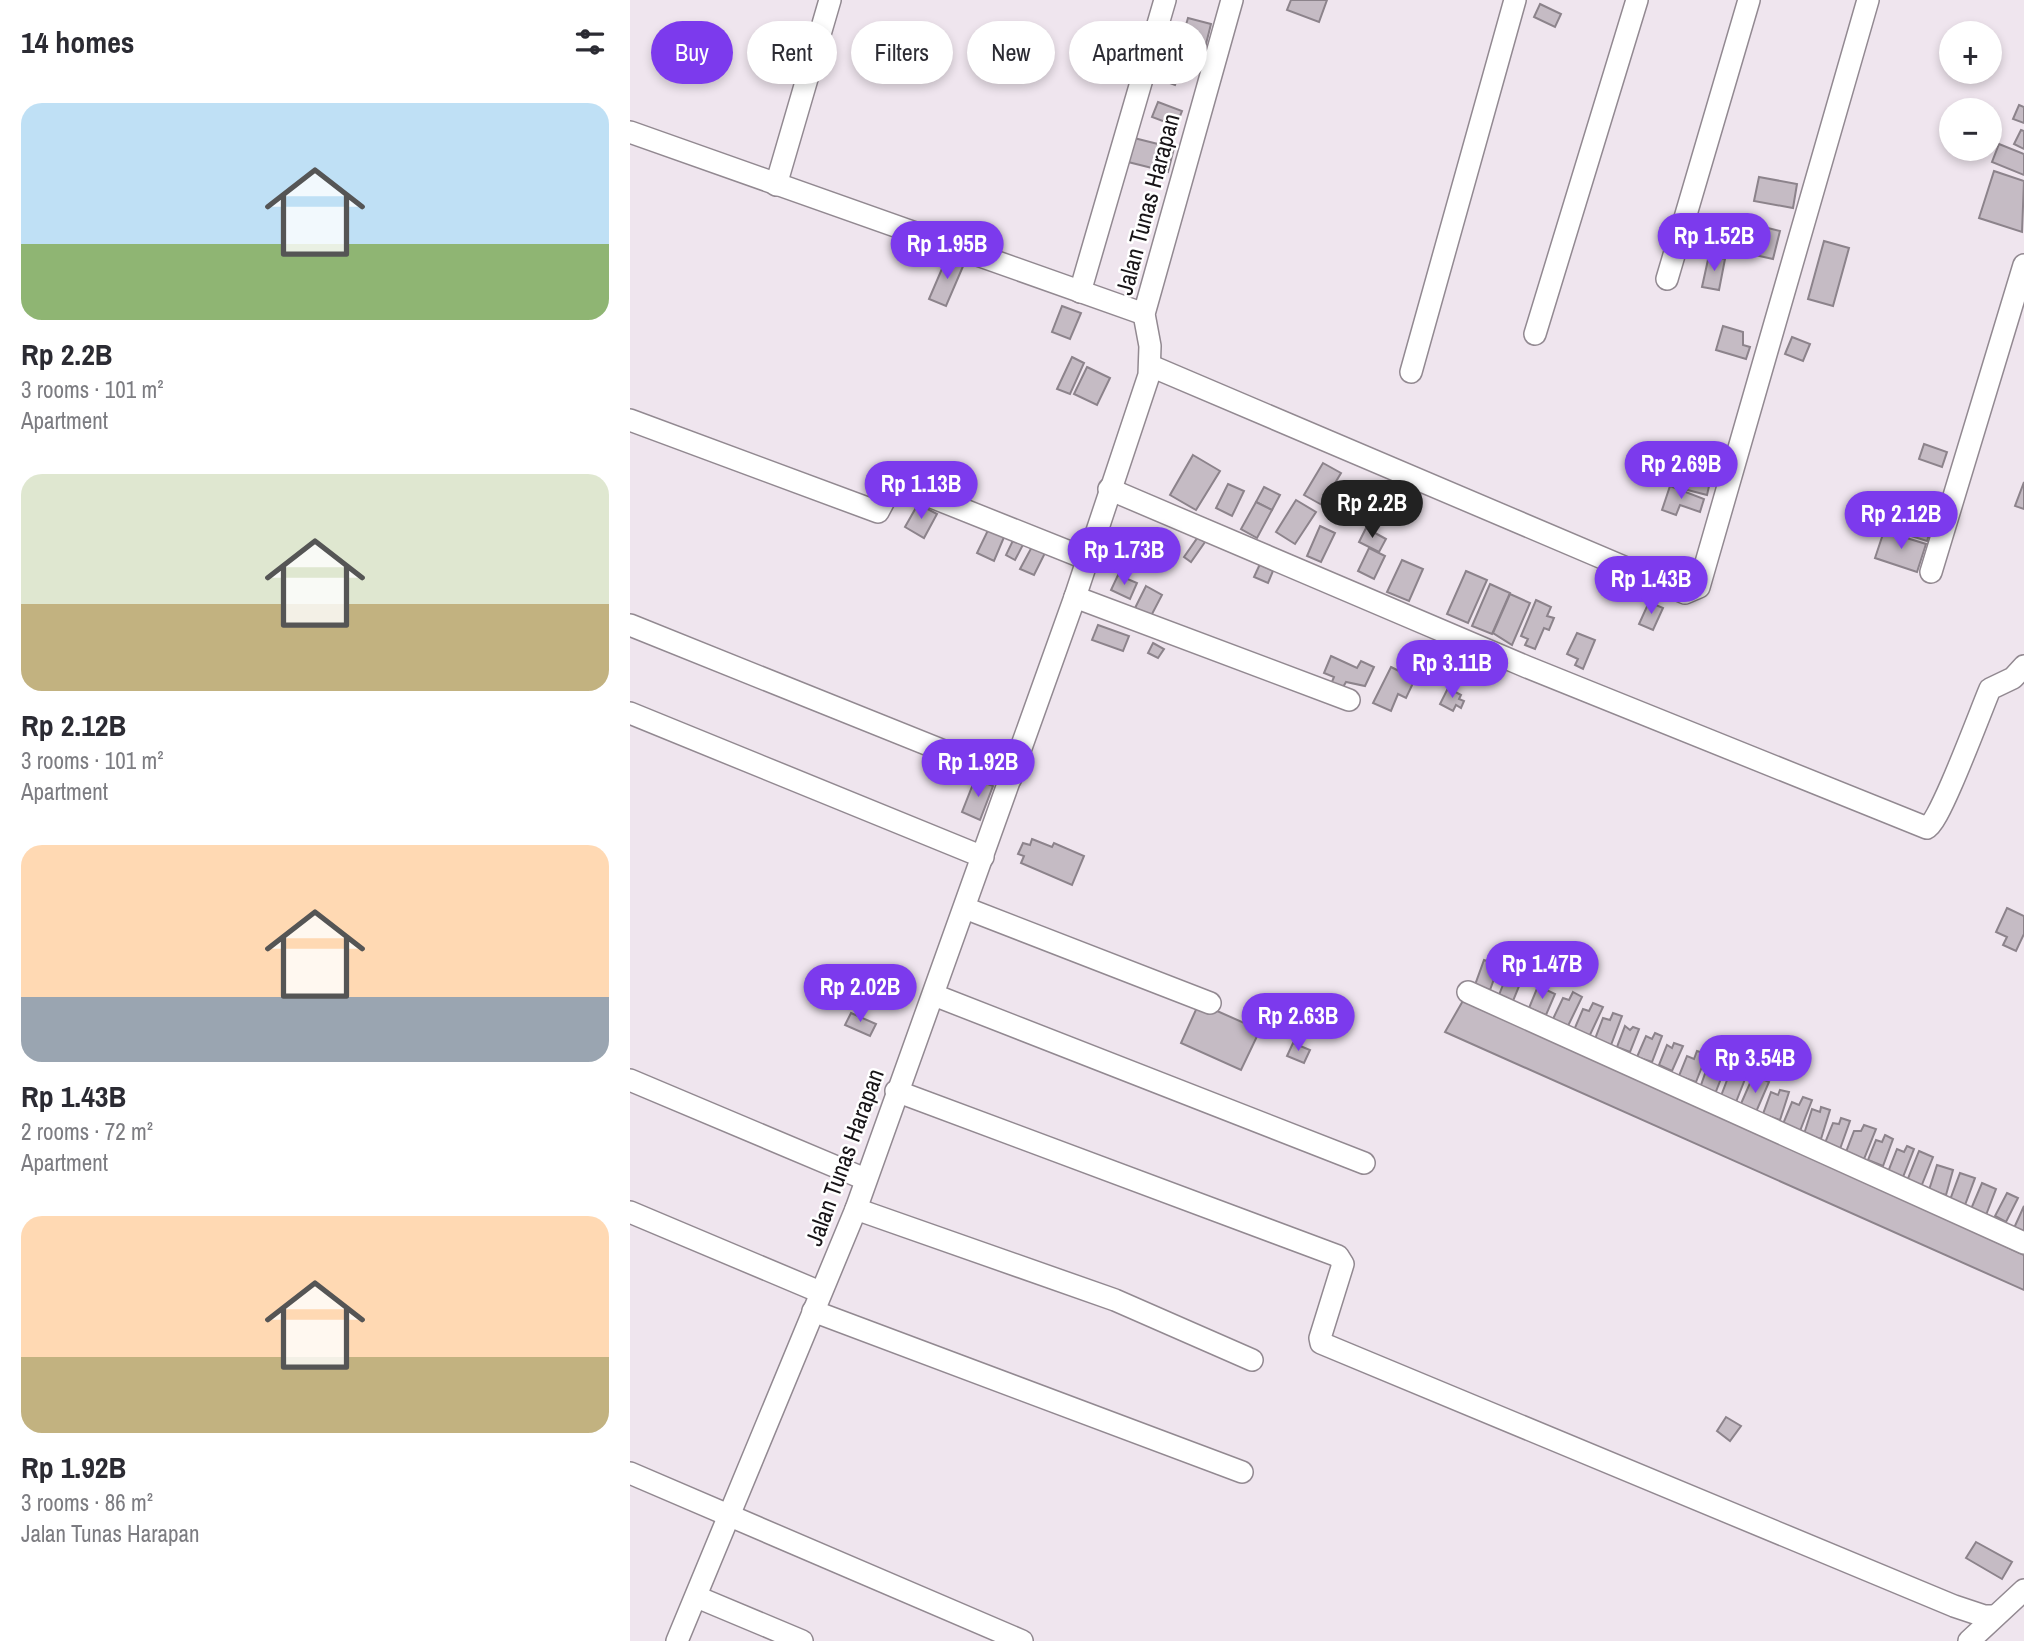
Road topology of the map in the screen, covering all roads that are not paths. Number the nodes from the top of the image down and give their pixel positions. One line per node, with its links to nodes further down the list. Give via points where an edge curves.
1 (830, 0): 9 (street)
2 (1165, 0): 12 (street)
3 (1232, 0): 13 (street, Jalan Tunas Harapan)
4 (1515, 0): 16 (street)
5 (1637, 0): 14 (street)
6 (1749, 0): 11 (street)
7 (1868, 0): 15 (street, via 1694,592 1685,593 1541,534)
8 (630, 132): 9 (street)
9 (776, 185): 12 (street)
10 (2024, 265): 20 (street)
11 (1667, 279)
12 (1080, 292): 13 (street)
13 (1144, 314): 15 (street, Jalan Tunas Harapan)
14 (1535, 334)
15 (1150, 366): 18 (street, Jalan Tunas Harapan)
16 (1412, 372)
17 (630, 420): 19 (street, via 878,512 894,482)
18 (1109, 489): 19 (street, Jalan Tunas Harapan); 23 (street, via 1527,667 1927,828 1933,826 1990,689)
19 (1087, 559): 21 (street, Jalan Tunas Harapan)
20 (1931, 572)
21 (1075, 597): 24 (street); 26 (street, Jalan Tunas Harapan)
22 (630, 625): 26 (street)
23 (2024, 666)
24 (1349, 701)
25 (630, 713): 27 (street)
26 (1011, 778): 27 (street, Jalan Tunas Harapan)
27 (983, 857): 28 (street, Jalan Tunas Harapan)
28 (965, 908): 30 (street, Jalan Tunas Harapan); 31 (street)
29 (1468, 992): 38 (street)
30 (934, 995): 33 (street, Jalan Tunas Harapan); 34 (street)
31 (1210, 1003)
32 (630, 1080): 35 (street)
33 (896, 1091): 35 (street, Jalan Tunas Harapan); 46 (street, via 1338,1256 1343,1264 1321,1343 1954,1606)
34 (1364, 1163)
35 (865, 1179): 36 (street, Jalan Tunas Harapan)
36 (856, 1209): 39 (street, Jalan Tunas Harapan); 40 (street, via 1115,1300)
37 (630, 1212): 39 (street)
38 (2024, 1243)
39 (816, 1301): 41 (street); 43 (street, Jalan Tunas Harapan)
40 (1252, 1360)
41 (1242, 1472)
42 (630, 1473): 43 (street)
43 (731, 1515): 45 (street, Jalan Tunas Harapan); 49 (street)
44 (2024, 1590): 46 (street)
45 (697, 1597): 47 (street, Jalan Tunas Harapan); 48 (street)
46 (1995, 1616): 50 (street)
47 (677, 1641)
48 (802, 1641)
49 (1022, 1641)
50 (1969, 1641)

